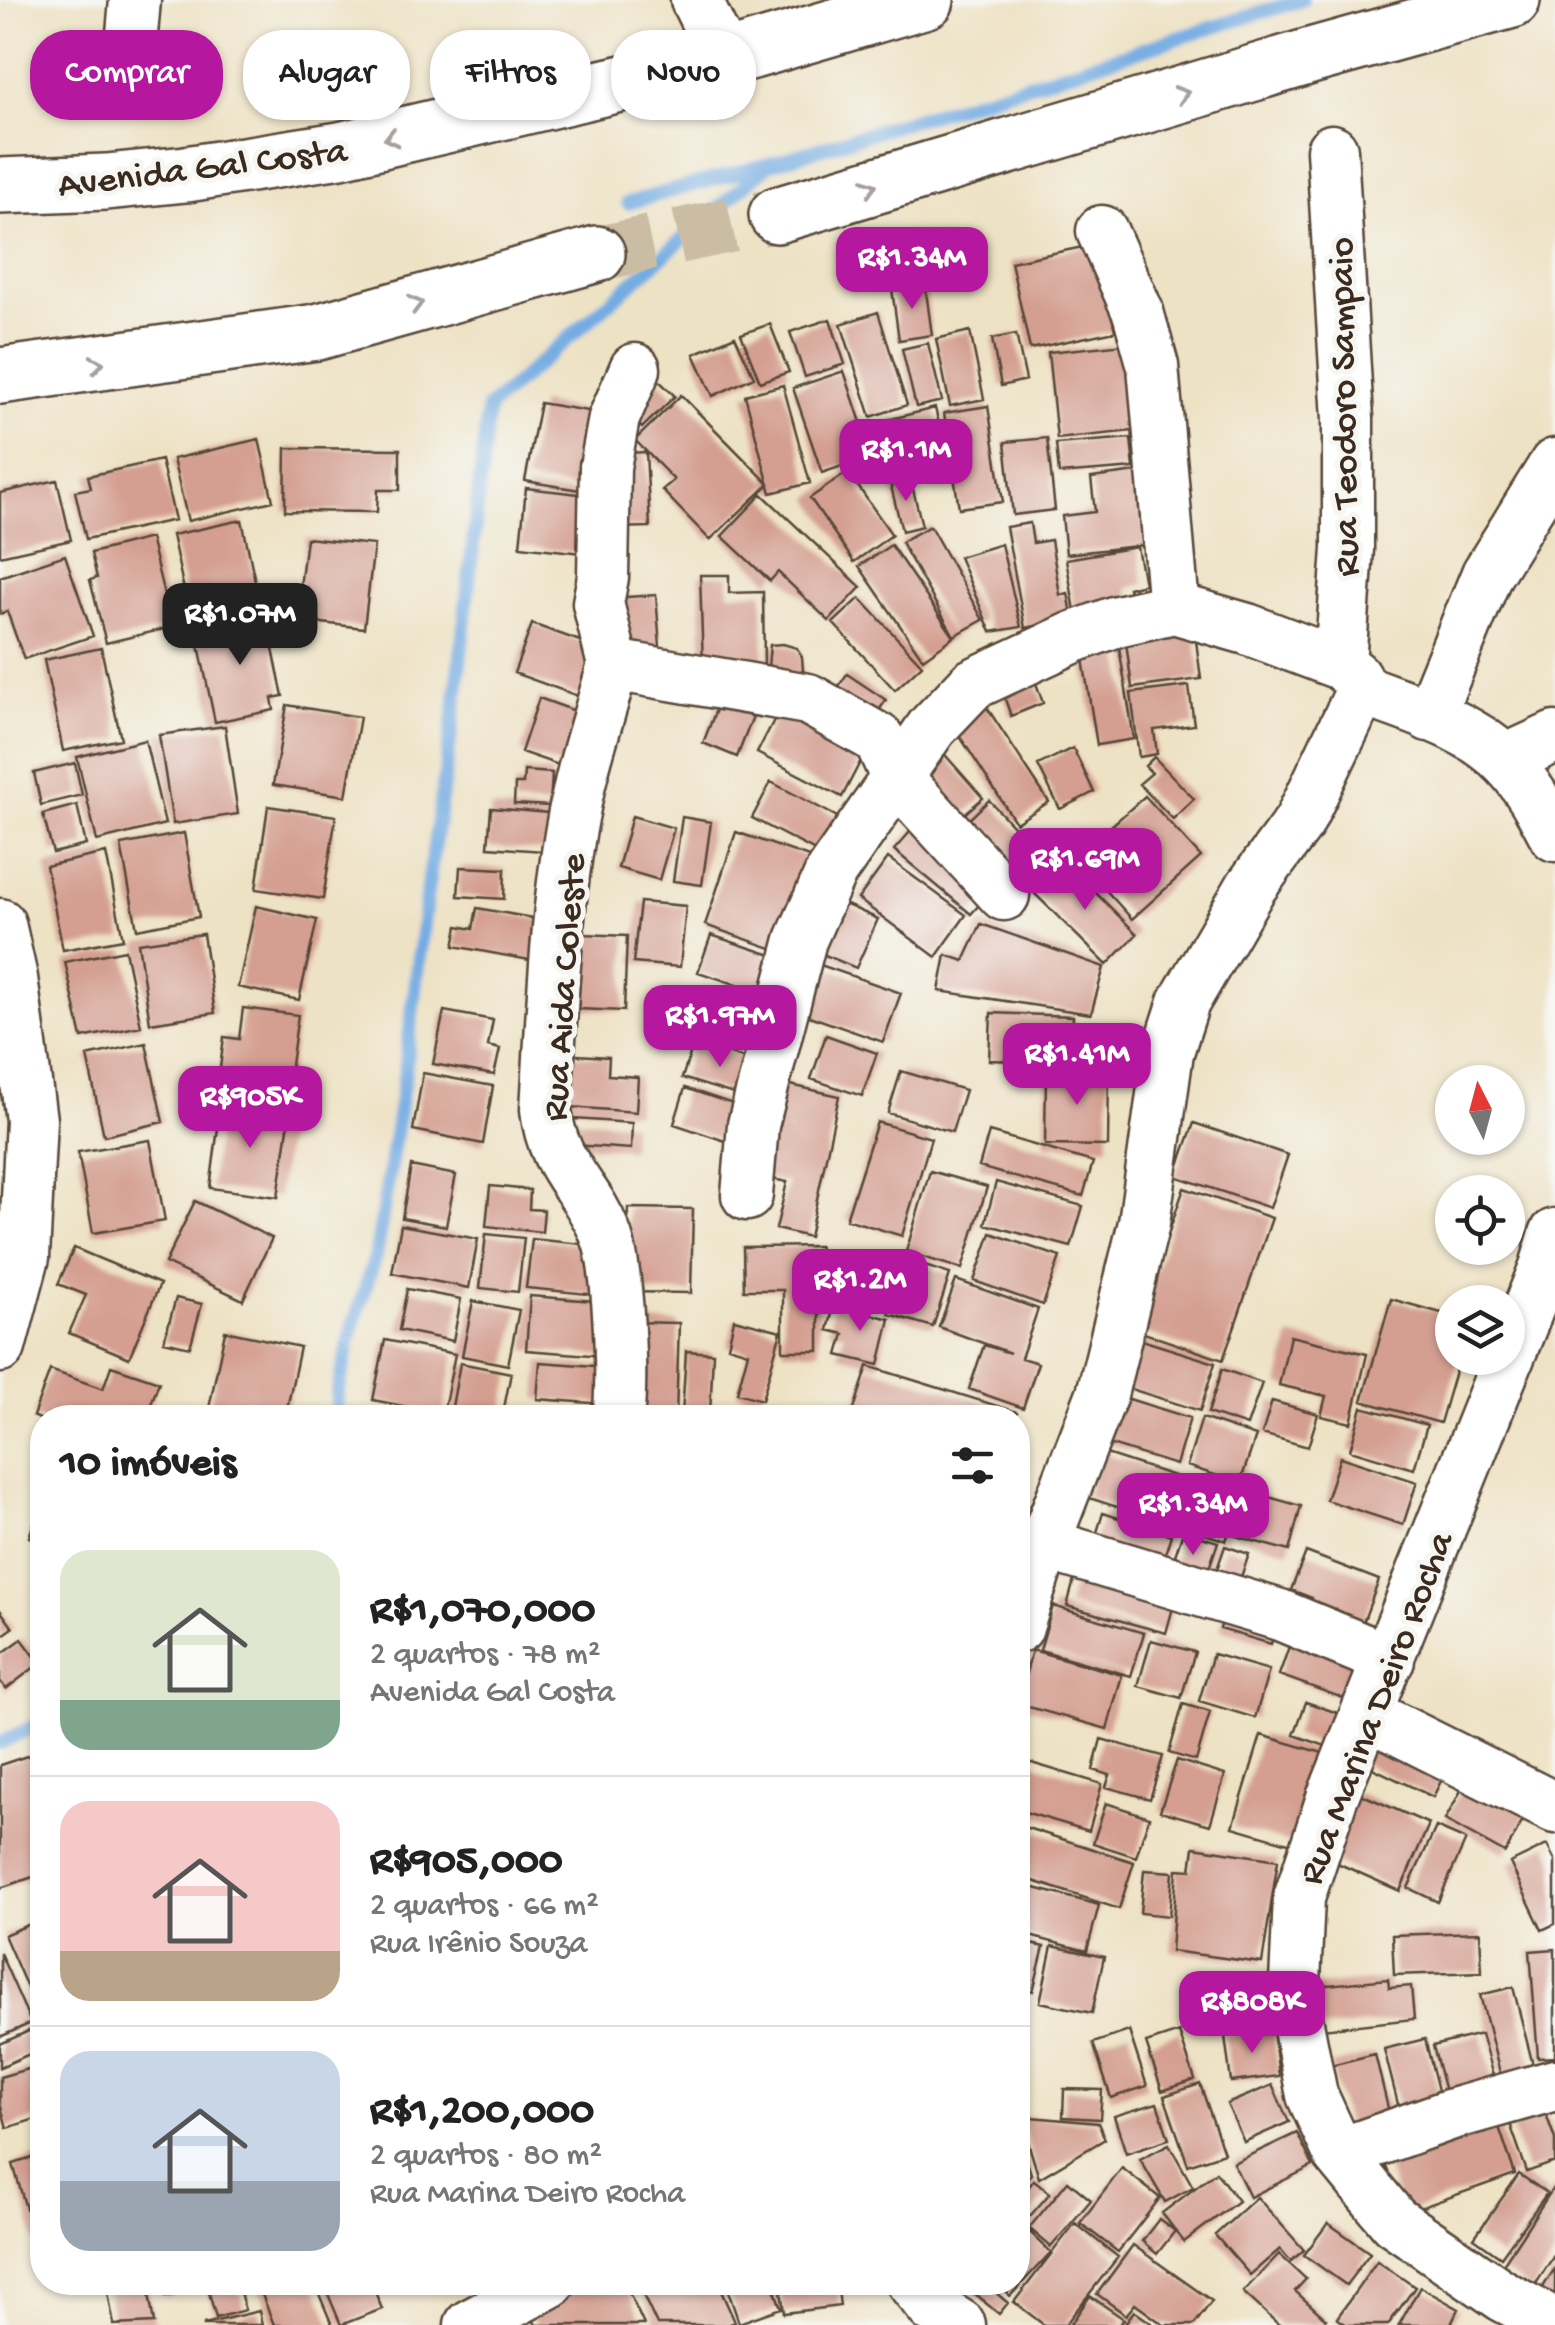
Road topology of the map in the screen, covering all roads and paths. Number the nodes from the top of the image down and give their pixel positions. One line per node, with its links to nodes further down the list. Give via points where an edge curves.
1 (135, 0): 5 (street)
2 (696, 0): 6 (street)
3 (926, 0): 7 (main road, Avenida Gal Costa)
4 (1512, 0): 11 (main road, one-way to 4)
5 (132, 30)
6 (710, 30)
7 (756, 50)
8 (611, 86): 10 (main road, Avenida Gal Costa, one-way to 10, via 340,150 122,181)
9 (1332, 150): 19 (street, Rua Teodoro Sampaio, via 1348,419)
10 (0, 186)
11 (777, 215)
12 (1102, 231): 17 (street, via 1138,312 1153,366)
13 (597, 254): 15 (main road, one-way to 13, via 317,332)
14 (634, 369): 18 (street, via 614,418 605,466 598,603)
15 (0, 376)
16 (1555, 464): 20 (street, via 1487,574)
17 (1174, 608): 19 (street, via 1247,629); 23 (street, via 1117,621 991,673 955,700)
18 (613, 664): 23 (street, via 808,699 879,739); 30 (street, Rua Aida Coleste, via 570,844 546,1109 558,1158 610,1249)
19 (1351, 677): 20 (street); 31 (street, via 1300,822 1251,887 1184,1002 1168,1052 1144,1223 1102,1394)
20 (1430, 716): 22 (street)
21 (1555, 738): 22 (street)
22 (1505, 760): 24 (street)
23 (896, 777): 25 (street); 27 (street, via 831,872 801,940 753,1125)
24 (1555, 836)
25 (1004, 894)
26 (0, 924): 29 (street, via 31,1120 24,1258)
27 (747, 1195)
28 (1555, 1234): 33 (street, Rua Marina Deiro Rocha)
29 (0, 1347)
30 (618, 1405)
31 (1044, 1544): 32 (street); 33 (street, via 1280,1615)
32 (1030, 1589)
33 (1389, 1660): 34 (street, Rua Marina Deiro Rocha)
34 (1367, 1714): 35 (street); 37 (street, Rua Marina Deiro Rocha, via 1299,1898 1294,2003 1301,2051)
35 (1555, 1808)
36 (1555, 2085): 37 (street)
37 (1338, 2154): 40 (street, Rua Marina Deiro Rocha, via 1394,2221)
38 (526, 2295): 41 (street)
39 (922, 2295): 42 (street)
40 (1555, 2324)
41 (470, 2325)
42 (960, 2325)

